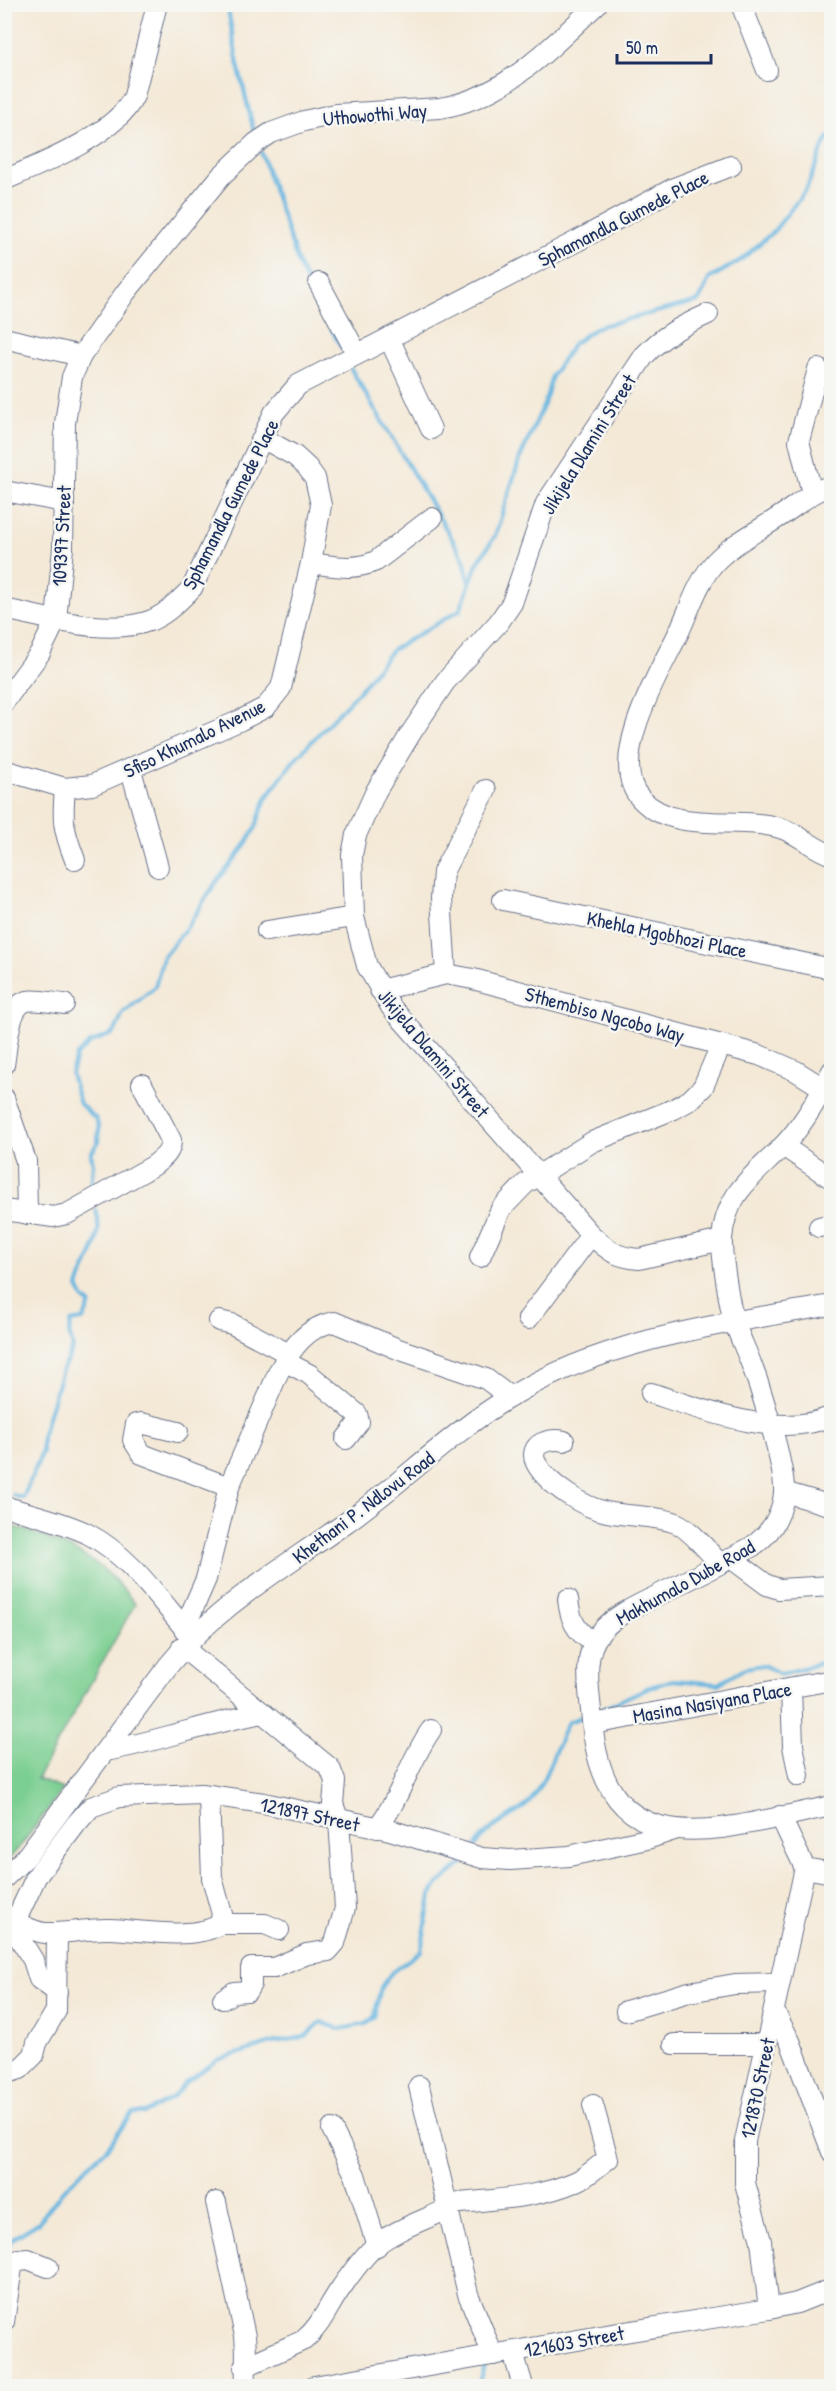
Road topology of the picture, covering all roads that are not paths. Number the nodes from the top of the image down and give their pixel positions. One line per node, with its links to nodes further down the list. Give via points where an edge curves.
1 (157, 4): 6 (street, via 134,96 120,118 45,162)
2 (597, 4): 12 (street, Uthowothi Way, via 523,71 477,98 440,108 336,114 304,121 256,143 222,176 126,292)
3 (741, 4): 4 (street)
4 (767, 70)
5 (731, 166): 10 (street, Sphamandla Gumede Place, via 674,188)
6 (4, 180)
7 (319, 283): 11 (street)
8 (708, 314): 33 (street, Jikijela Dlamini Street, via 672,331 644,356 546,503 512,603 445,682 376,791 353,844)
9 (4, 338): 12 (street)
10 (389, 338): 11 (street, Sphamandla Gumede Place); 14 (street)
11 (357, 354): 15 (street, Sphamandla Gumede Place, via 298,385 274,413)
12 (81, 356): 19 (street, 109397 Street, via 72,377 65,423)
13 (818, 369): 18 (street, via 799,441)
14 (431, 429)
15 (264, 439): 21 (street, Sfiso Khumalo Avenue, via 295,456 315,478 321,505); 23 (street, Sphamandla Gumede Place, via 192,588 170,609 133,625)
16 (831, 485): 18 (street)
17 (4, 491): 19 (street)
18 (812, 493): 29 (street, via 723,554 706,574 645,699 631,748 629,773 640,798 670,816 714,824 779,828 799,835)
19 (64, 502): 23 (street, 109397 Street)
20 (432, 518): 21 (street, via 367,565 351,568)
21 (311, 563): 26 (street, Sfiso Khumalo Avenue, via 281,688 274,699 241,720)
22 (4, 609): 23 (street, Sphamandla Gumede Place)
23 (56, 620): 24 (street, 109397 Street, via 40,653)
24 (4, 702)
25 (4, 770): 27 (street, Sfiso Khumalo Avenue)
26 (131, 770): 27 (street, Sfiso Khumalo Avenue, via 92,785); 31 (street)
27 (65, 788): 30 (street, via 62,818)
28 (486, 790): 36 (street, via 443,872)
29 (831, 855)
30 (75, 860)
31 (158, 867)
32 (503, 900): 35 (street, Khehla Mgobhozi Place)
33 (354, 917): 34 (street); 37 (street, Jikijela Dlamini Street, via 367,966)
34 (267, 931)
35 (831, 969)
36 (446, 974): 37 (street, Sthembiso Ngcobo Way); 39 (street, Sthembiso Ngcobo Way)
37 (380, 990): 45 (street, Jikijela Dlamini Street)
38 (64, 1004): 40 (street, via 28,1001 18,1006 11,1022)
39 (721, 1045): 41 (street, Sthembiso Ngcobo Way); 45 (street, via 703,1087 690,1100 592,1142)
40 (4, 1065)
41 (827, 1079): 44 (street, Makhumalo Dube Road, via 809,1113)
42 (142, 1084): 48 (street, via 171,1140 165,1156 76,1210 53,1217)
43 (4, 1098): 48 (street, via 26,1161)
44 (783, 1146): 46 (street); 50 (street, Makhumalo Dube Road, via 735,1195 726,1215)
45 (539, 1175): 49 (street, Jikijela Dlamini Street); 51 (street, via 505,1203)
46 (831, 1179)
47 (4, 1210): 48 (street)
48 (27, 1214)
49 (591, 1235): 50 (street, Jikijela Dlamini Street, via 610,1252 639,1259); 53 (street)
50 (722, 1240): 55 (street, Makhumalo Dube Road)
51 (480, 1257)
52 (831, 1305): 55 (street, Khethani P. Ndlovu Road)
53 (528, 1319)
54 (219, 1321): 56 (street, via 232,1324)
55 (734, 1322): 58 (street, Khethani P. Ndlovu Road, via 609,1350); 60 (street, Makhumalo Dube Road)
56 (286, 1358): 58 (street, via 305,1334 334,1322 486,1379); 62 (street, via 357,1414 359,1422); 64 (street)
57 (651, 1393): 60 (street)
58 (510, 1397): 71 (street, Khethani P. Ndlovu Road, via 474,1421 375,1502)
59 (831, 1416): 60 (street)
60 (772, 1426): 65 (street, Makhumalo Dube Road)
61 (178, 1432): 64 (street, via 141,1423 136,1424 134,1440 142,1454)
62 (346, 1439)
63 (564, 1441): 68 (street, via 544,1442 534,1452 535,1461 549,1481 605,1512 677,1524)
64 (229, 1487): 71 (street, via 206,1579)
65 (784, 1492): 67 (street); 68 (street, Makhumalo Dube Road, via 771,1531)
66 (4, 1506): 71 (street, via 60,1522 104,1545 141,1576)
67 (831, 1506)
68 (726, 1561): 69 (street, via 779,1589); 72 (street, Makhumalo Dube Road, via 615,1617)
69 (831, 1586)
70 (568, 1599): 72 (street, via 570,1618 581,1635)
71 (186, 1638): 75 (street); 78 (street, Khethani P. Ndlovu Road)
72 (593, 1642): 76 (street, via 589,1672)
73 (831, 1680): 74 (street, Masina Nasiyana Place)
74 (791, 1688): 76 (street, Masina Nasiyana Place); 79 (street, via 793,1746)
75 (263, 1713): 78 (street); 83 (street, via 330,1768 335,1781 333,1804)
76 (593, 1724): 85 (street, via 599,1762 617,1800 651,1824)
77 (431, 1730): 84 (street, via 418,1748 395,1802)
78 (105, 1751): 88 (street, Khethani P. Ndlovu Road, via 27,1857)
79 (799, 1776)
80 (209, 1795): 83 (street, 121897 Street); 89 (street, 121897 Street, via 119,1797 92,1807 36,1877); 90 (street, via 212,1878 222,1914)
81 (831, 1806): 82 (street)
82 (780, 1816): 85 (street, via 719,1828); 86 (street)
83 (339, 1821): 84 (street, 121897 Street); 95 (street, via 345,1908 335,1943 328,1951 307,1954 274,1968 251,1968 247,1991 234,1992)
84 (377, 1828): 85 (street, 121897 Street, via 482,1858 510,1860 569,1856)
85 (674, 1830)
86 (805, 1869): 87 (street); 93 (street, 121870 Street)
87 (831, 1873)
88 (4, 1878)
89 (10, 1918): 92 (street, via 36,1931); 94 (street, via 39,1979)
90 (220, 1924): 91 (street, via 264,1924); 92 (street, via 211,1930 182,1932 110,1929)
91 (279, 1930)
92 (57, 1934): 94 (street)
93 (778, 1983): 96 (street, via 735,1984 689,1992); 97 (street, 121870 Street)
94 (57, 1992): 100 (street, via 56,2011 34,2055 20,2069)
95 (224, 2000)
96 (626, 2011)
97 (774, 2011): 99 (street, 121870 Street); 104 (street, via 790,2041)
98 (674, 2044): 99 (street)
99 (766, 2044): 110 (street, 121870 Street, via 750,2114 744,2165)
100 (4, 2074)
101 (419, 2086): 106 (street)
102 (594, 2105): 106 (street, via 608,2159 579,2180 493,2201 451,2204)
103 (332, 2129): 107 (street, via 355,2175)
104 (831, 2152)
105 (216, 2202): 114 (street, via 245,2336)
106 (447, 2209): 107 (street); 113 (street, via 468,2294)
107 (377, 2246): 114 (street, via 339,2291 312,2333)
108 (48, 2267): 111 (street, via 28,2259 18,2260 12,2267)
109 (831, 2289): 110 (street, 121603 Street)
110 (769, 2309): 112 (street, 121603 Street)
111 (4, 2322)
112 (513, 2352): 113 (street, 121603 Street); 117 (street)
113 (493, 2355): 115 (street, 121603 Street)
114 (245, 2377)
115 (372, 2381): 116 (street, 121603 Street)
116 (314, 2386)
117 (523, 2386)

